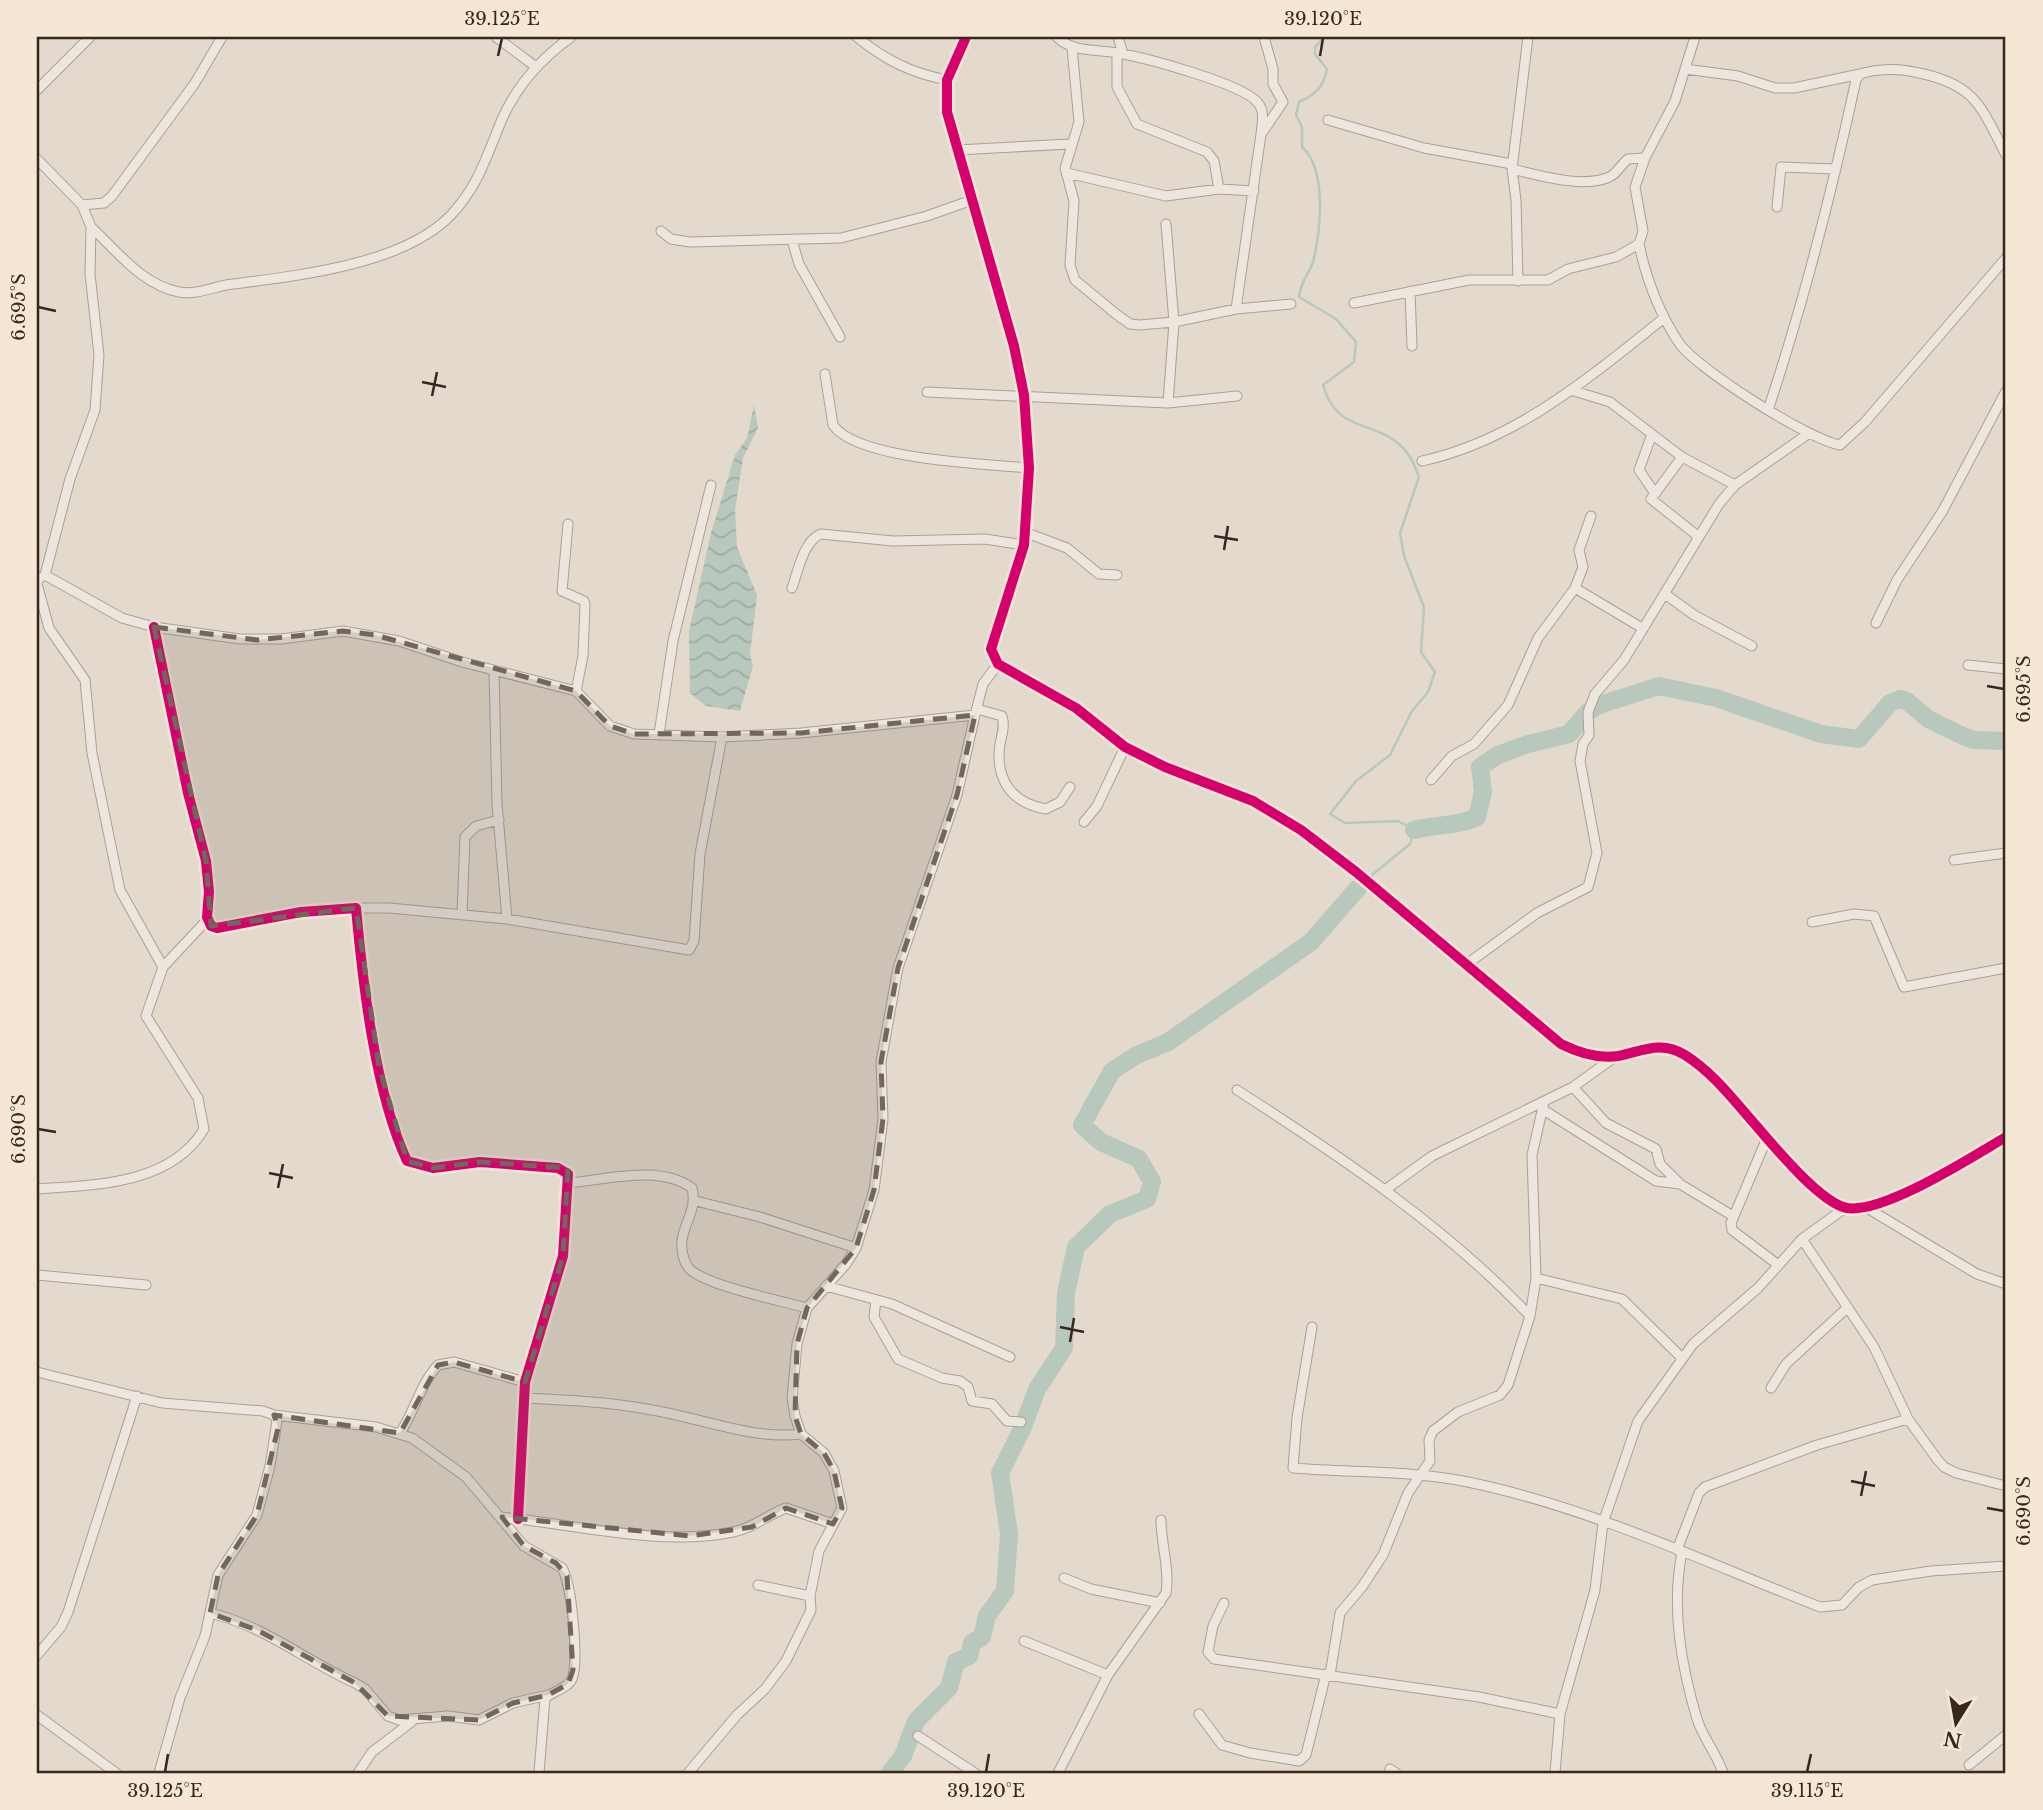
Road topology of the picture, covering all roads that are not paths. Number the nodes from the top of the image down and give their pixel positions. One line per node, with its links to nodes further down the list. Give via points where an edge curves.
1 (90, 37): 18 (street)
2 (222, 37): 32 (street, via 195,83 112,196 104,203)
3 (496, 37): 14 (street)
4 (571, 37): 14 (street)
5 (857, 37): 17 (street, via 895,64)
6 (966, 37): 17 (street)
7 (1057, 37): 12 (street)
8 (1118, 37): 13 (street)
9 (1265, 37): 20 (street, via 1273,84 1283,102)
10 (1528, 37): 26 (street)
11 (1695, 37): 15 (street)
12 (1072, 48): 13 (street); 21 (street, via 1079,122)
13 (1120, 54): 20 (street, via 1218,82 1252,97 1262,111); 29 (street, via 1118,86 1137,124 1207,152)
14 (536, 67): 35 (street, via 504,115 476,185 429,234 401,247 318,270 181,293 143,275)
15 (1685, 69): 16 (street, via 1738,76 1775,88); 24 (street, via 1675,101)
16 (1860, 74): 23 (street, via 1905,70 1957,83 1987,117); 27 (street)
17 (947, 80): 22 (street, via 947,112)
18 (37, 90)
19 (1328, 120): 26 (street)
20 (1261, 134): 30 (street)
21 (1070, 144): 22 (street); 28 (street)
22 (957, 150): 31 (street)
23 (2006, 155)
24 (1645, 158): 26 (street, via 1628,159 1605,179 1562,179); 38 (street, via 1634,187 1643,231)
25 (37, 159): 32 (street)
26 (1512, 167): 40 (street)
27 (1834, 169): 33 (street, via 1781,167); 56 (street, via 1807,281)
28 (1067, 173): 29 (street, via 1166,197); 46 (street, via 1074,201 1070,265 1074,280 1130,324)
29 (1219, 189): 30 (street)
30 (1254, 191): 44 (street)
31 (972, 200): 37 (street, via 841,238); 53 (street)
32 (82, 205): 35 (street)
33 (1777, 207)
34 (1166, 224): 46 (street)
35 (91, 227): 71 (street, via 90,274 99,355 95,410)
36 (661, 231): 37 (street, via 671,239 690,242)
37 (792, 240): 47 (street, via 799,264)
38 (1639, 244): 40 (street, via 1616,257 1568,269 1548,280); 45 (street)
39 (2006, 258): 57 (street, via 1845,444)
40 (1518, 281): 41 (street, via 1469,280)
41 (1410, 291): 42 (street); 48 (street)
42 (1354, 303)
43 (1291, 304): 44 (street)
44 (1236, 309): 46 (street)
45 (1664, 318): 50 (street); 56 (street, via 1681,346)
46 (1174, 322): 55 (street)
47 (840, 337)
48 (1412, 346)
49 (825, 374): 61 (street, via 833,425 856,443 952,461)
50 (1574, 391): 58 (street, via 1610,402); 60 (street, via 1508,430)
51 (2006, 391): 75 (street)
52 (927, 392): 53 (street)
53 (1024, 395): 55 (street); 61 (street)
54 (1237, 396): 55 (street)
55 (1168, 402)
56 (1768, 410): 57 (street)
57 (1808, 434): 63 (street)
58 (1651, 435): 59 (street); 64 (street, via 1639,470)
59 (1682, 457): 63 (street); 64 (street)
60 (1422, 461)
61 (1029, 468): 67 (street)
62 (711, 485): 85 (street, via 676,629)
63 (1735, 485): 68 (street)
64 (1654, 492): 68 (street, via 1652,501)
65 (1591, 516): 73 (street, via 1579,550 1583,567)
66 (568, 524): 83 (street, via 561,587 585,605)
67 (1024, 532): 69 (street); 70 (street, via 1067,548 1099,575)
68 (1699, 537): 74 (street)
69 (1024, 545): 72 (street, via 821,534 807,549); 79 (street, via 991,649)
70 (1116, 575)
71 (39, 580): 76 (street, via 122,618); 100 (street, via 49,628 75,661 87,687 92,753 120,890)
72 (792, 588)
73 (1575, 588): 77 (street); 88 (street, via 1538,638 1508,705 1474,744 1452,755)
74 (1665, 594): 77 (street); 78 (street)
75 (1877, 623)
76 (154, 627): 82 (street, via 257,640 359,632); 97 (street, via 206,861)
77 (1642, 628): 99 (street, via 1624,660 1602,683 1588,712 1589,735 1580,761 1597,853 1587,887 1537,913)
78 (1752, 646)
79 (998, 664): 84 (street, via 983,684); 87 (street, via 1076,708)
80 (1968, 665): 81 (street)
81 (2006, 669)
82 (495, 670): 83 (street); 90 (street)
83 (576, 691): 85 (street, via 610,726 634,734)
84 (976, 712): 86 (street, via 801,733); 89 (street, via 1002,716 999,767 1009,792 1017,799 1046,809 1060,802); 117 (street, via 957,795 898,968 881,1062 883,1119 874,1190)
85 (659, 734): 86 (street)
86 (722, 737): 96 (street, via 700,855 692,947 674,949)
87 (1125, 747): 91 (street, via 1097,806); 99 (street, via 1253,800 1301,830)
88 (1431, 780)
89 (1070, 787)
90 (499, 820): 95 (street, via 476,826 465,837); 96 (street)
91 (1084, 822)
92 (2006, 853): 93 (street)
93 (1954, 860)
94 (356, 908): 95 (street); 97 (street, via 301,912 217,928); 108 (street, via 379,1067 407,1161 433,1168 480,1162 558,1168 568,1174)
95 (462, 914): 96 (street)
96 (507, 919)
97 (207, 920): 100 (street)
98 (1812, 922): 101 (street, via 1854,914 1874,916 1904,987)
99 (1468, 964): 102 (street, via 1561,1044 1592,1056)
100 (163, 967): 110 (street, via 146,1017 198,1098 204,1129 196,1143 153,1171 116,1183)
101 (2006, 968)
102 (1616, 1056): 103 (street); 107 (street, via 1654,1046 1684,1054 1716,1081)
103 (1573, 1087): 105 (street); 109 (street, via 1605,1122 1656,1149 1660,1164)
104 (1237, 1090): 111 (street)
105 (1543, 1106): 109 (street, via 1656,1181); 111 (street, via 1432,1156); 120 (street, via 1532,1155)
106 (2006, 1137): 114 (street, via 1921,1185)
107 (1767, 1138): 113 (street, via 1821,1193); 115 (street)
108 (568, 1183): 112 (street, via 670,1177 692,1188); 132 (street, via 563,1256)
109 (1680, 1184): 115 (street)
110 (37, 1189)
111 (1385, 1190): 127 (street, via 1474,1261)
112 (696, 1201): 117 (street); 125 (street, via 682,1239 688,1267 738,1290)
113 (1845, 1208): 114 (street); 116 (street)
114 (1867, 1208): 121 (street, via 1977,1273)
115 (1733, 1216): 118 (street, via 1732,1230)
116 (1802, 1239): 118 (street); 126 (street)
117 (856, 1248): 123 (street)
118 (1777, 1264): 130 (street, via 1758,1288)
119 (37, 1275): 122 (street)
120 (1535, 1278): 127 (street); 130 (street, via 1622,1299)
121 (2006, 1284)
122 (146, 1285)
123 (826, 1286): 124 (street); 125 (street)
124 (876, 1300): 129 (street); 138 (street, via 875,1321 903,1363 960,1381 968,1387 972,1401 992,1404 1007,1421)
125 (807, 1308): 140 (street, via 797,1344 792,1398)
126 (1847, 1308): 133 (street, via 1786,1364); 137 (street, via 1874,1347)
127 (1530, 1316): 141 (street, via 1505,1390 1442,1423 1429,1440 1430,1461)
128 (1312, 1327): 141 (street, via 1293,1468)
129 (1010, 1357)
130 (1682, 1358): 146 (street, via 1638,1422)
131 (37, 1372): 134 (street)
132 (525, 1382): 135 (street); 139 (street, via 454,1363 439,1365 424,1383 414,1413)
133 (1770, 1388)
134 (137, 1396): 136 (street, via 187,1407); 157 (street, via 68,1612)
135 (523, 1398): 140 (street, via 651,1409 776,1435); 144 (street)
136 (274, 1415): 139 (street); 155 (street, via 278,1428 257,1515 218,1576)
137 (1908, 1419): 142 (street, via 1944,1467); 148 (street, via 1817,1445 1705,1487)
138 (1021, 1422)
139 (400, 1433): 143 (street, via 466,1477)
140 (802, 1434): 147 (street, via 824,1453 834,1471 842,1508)
141 (1422, 1474): 146 (street, via 1515,1493); 159 (street, via 1408,1493 1382,1555 1340,1613)
142 (2006, 1486)
143 (501, 1517): 144 (street); 160 (street, via 524,1546 556,1563 567,1576 573,1670 568,1685)
144 (518, 1519): 147 (street, via 690,1536 752,1527 786,1508)
145 (1161, 1520): 153 (street, via 1168,1582)
146 (1603, 1523): 148 (street); 162 (street, via 1595,1590)
147 (834, 1524): 152 (street, via 819,1551)
148 (1680, 1551): 149 (street, via 1832,1608 1879,1578); 176 (street, via 1676,1583 1679,1643 1698,1721)
149 (2006, 1566)
150 (1064, 1578): 153 (street, via 1091,1589)
151 (758, 1585): 152 (street)
152 (810, 1597): 172 (street, via 811,1610 786,1661)
153 (1160, 1603): 158 (street)
154 (1224, 1603): 159 (street, via 1213,1626 1210,1656)
155 (210, 1613): 164 (street, via 257,1630 355,1683 388,1716); 169 (street)
156 (1024, 1640): 158 (street)
157 (37, 1655)
158 (1108, 1675): 174 (street)
159 (1328, 1675): 161 (street, via 1306,1755 1299,1761 1222,1745); 162 (street)
160 (548, 1695): 164 (street, via 513,1703 479,1720 448,1716); 171 (street)
161 (1199, 1714)
162 (1560, 1714): 175 (street)
163 (37, 1715): 168 (street)
164 (414, 1720): 170 (street, via 372,1752)
165 (2006, 1735): 167 (street)
166 (918, 1736): 173 (street)
167 (1969, 1765)
168 (116, 1773)
169 (159, 1773)
170 (358, 1773)
171 (539, 1773)
172 (688, 1773)
173 (975, 1773)
174 (1058, 1773)
175 (1555, 1773)
176 (1723, 1773)

